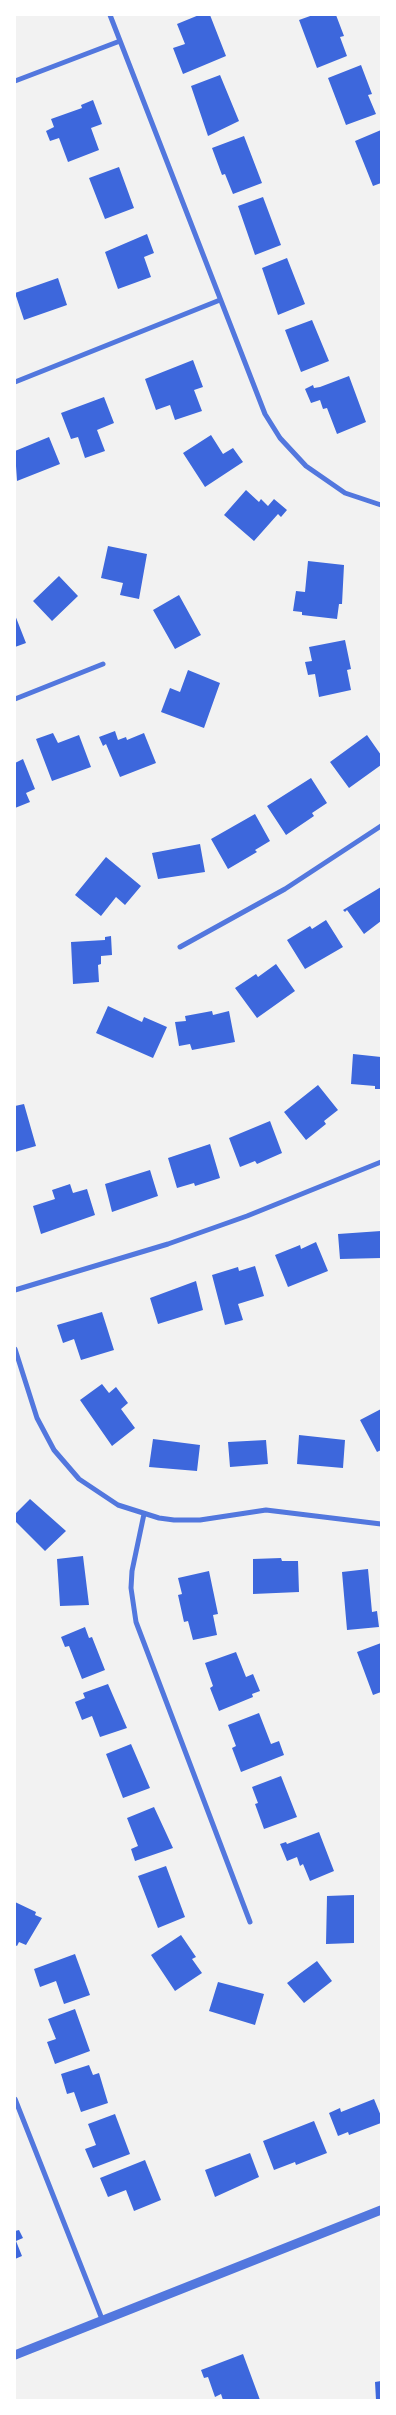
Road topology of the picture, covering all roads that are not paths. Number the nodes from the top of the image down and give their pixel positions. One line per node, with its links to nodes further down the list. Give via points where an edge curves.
1 (110, 15): 2 (street)
2 (120, 41): 3 (street); 4 (street)
3 (15, 81)
4 (220, 300): 5 (street); 6 (street, via 261,406 280,438 321,477 345,493)
5 (15, 382)
6 (381, 506)
7 (103, 664): 8 (street)
8 (15, 699)
9 (381, 826): 10 (street, via 285,889)
10 (180, 947)
11 (381, 1162): 12 (street, via 168,1244)
12 (15, 1290)
13 (15, 1349): 14 (street, via 37,1418 66,1466 109,1500)
14 (144, 1514): 15 (street, via 174,1520 200,1520 266,1510); 16 (street, via 132,1571 136,1622)
15 (381, 1524)
16 (250, 1922)
17 (15, 2099): 19 (street)
18 (381, 2210): 19 (street)
19 (102, 2319): 20 (street)
20 (15, 2355)

